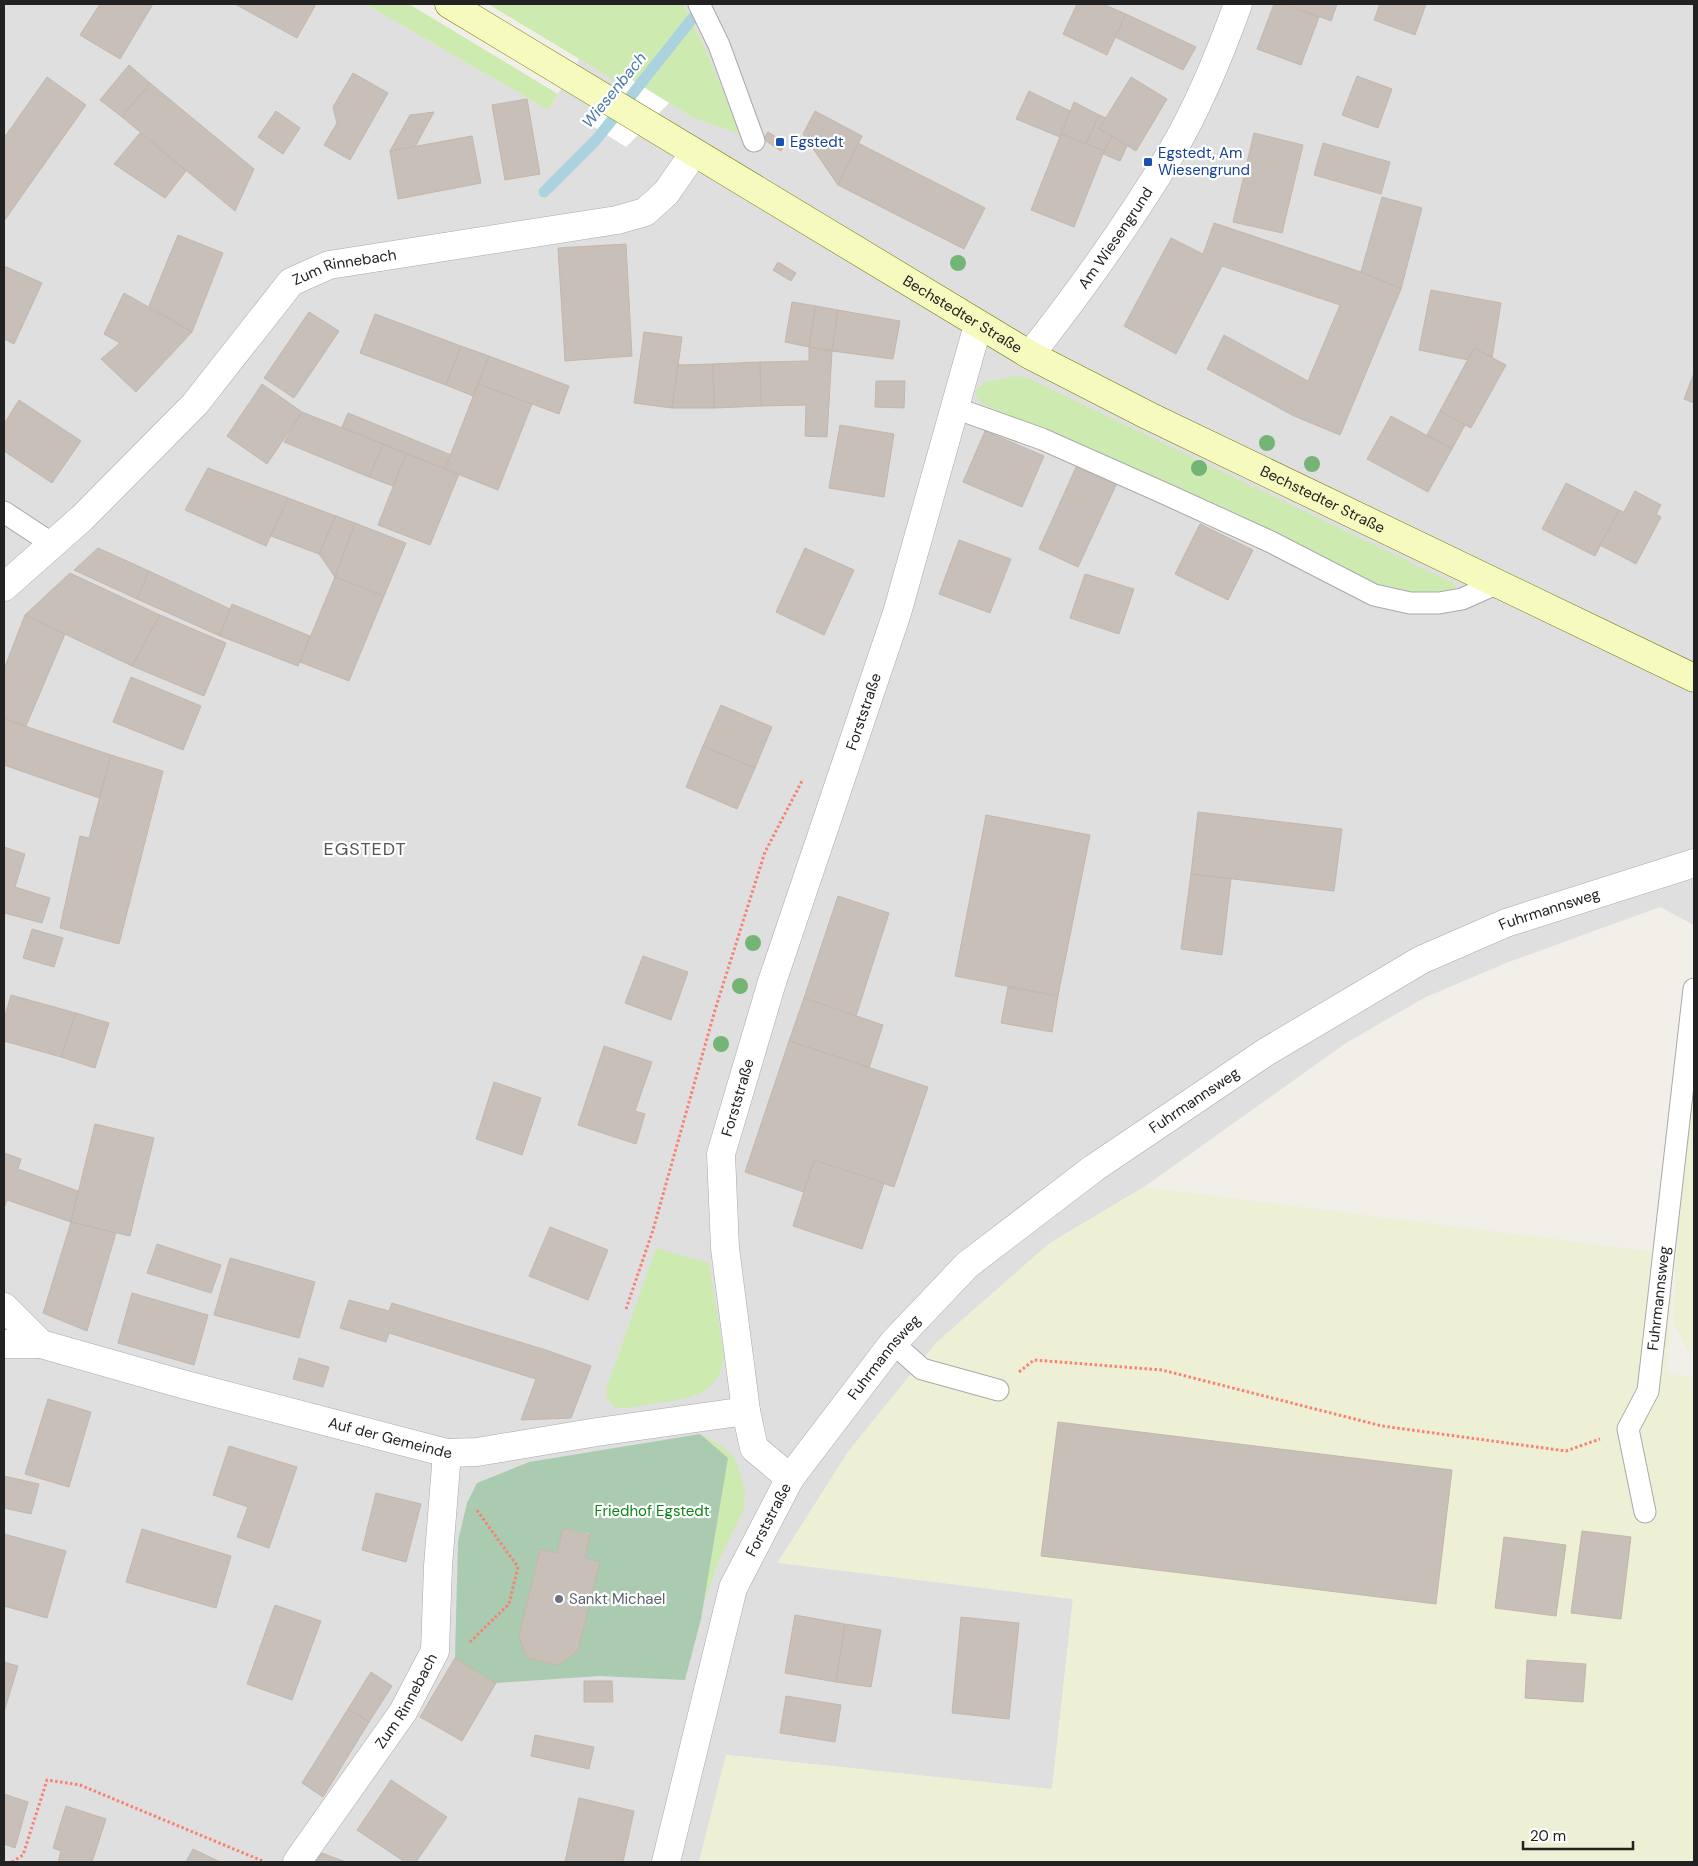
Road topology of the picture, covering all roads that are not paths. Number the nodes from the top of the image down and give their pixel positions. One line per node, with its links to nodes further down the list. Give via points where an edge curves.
1 (449, 4): 5 (main road, Bechstedter Straße)
2 (699, 4): 4 (lane, via 719,45)
3 (1238, 4): 7 (street, Am Wiesengrund, via 1202,93 1172,152 1102,260)
4 (754, 141)
5 (694, 153): 6 (main road, Bechstedter Straße); 10 (street, Zum Rinnebach, via 666,193 645,212 617,220 329,265 291,282 195,404 82,518)
6 (978, 325): 7 (main road, Bechstedter Straße); 8 (street, Forststraße)
7 (1030, 355): 11 (main road, Bechstedter Straße, via 1149,416)
8 (955, 408): 11 (lane, via 1042,439 1114,471 1271,542 1374,595 1410,603 1439,603 1462,599); 21 (street, Forststraße, via 897,613 772,982 722,1154 725,1248)
9 (4, 512): 10 (lane)
10 (51, 543): 12 (street, Zum Rinnebach)
11 (1498, 583): 13 (main road, Bechstedter Straße)
12 (4, 587)
13 (1694, 678)
14 (1694, 863): 17 (street, Fuhrmannsweg, via 1506,923 1421,960 1282,1042 1094,1168 983,1253)
15 (1694, 989): 24 (lane, Fuhrmannsweg, via 1648,1391 1628,1429)
16 (4, 1307): 19 (street, Auf der Gemeinde)
17 (893, 1343): 20 (lane, via 922,1369); 23 (street, Fuhrmannsweg)
18 (4, 1344): 19 (street, Auf der Gemeinde)
19 (41, 1344): 22 (street, Auf der Gemeinde)
20 (998, 1390)
21 (746, 1411): 22 (street, Auf der Gemeinde, via 476,1452); 23 (street, Forststraße, via 754,1448)
22 (447, 1453): 25 (street, Zum Rinnebach, via 435,1651 403,1712)
23 (790, 1478): 26 (street, Forststraße, via 732,1588)
24 (1645, 1512)
25 (297, 1862)
26 (666, 1862)

